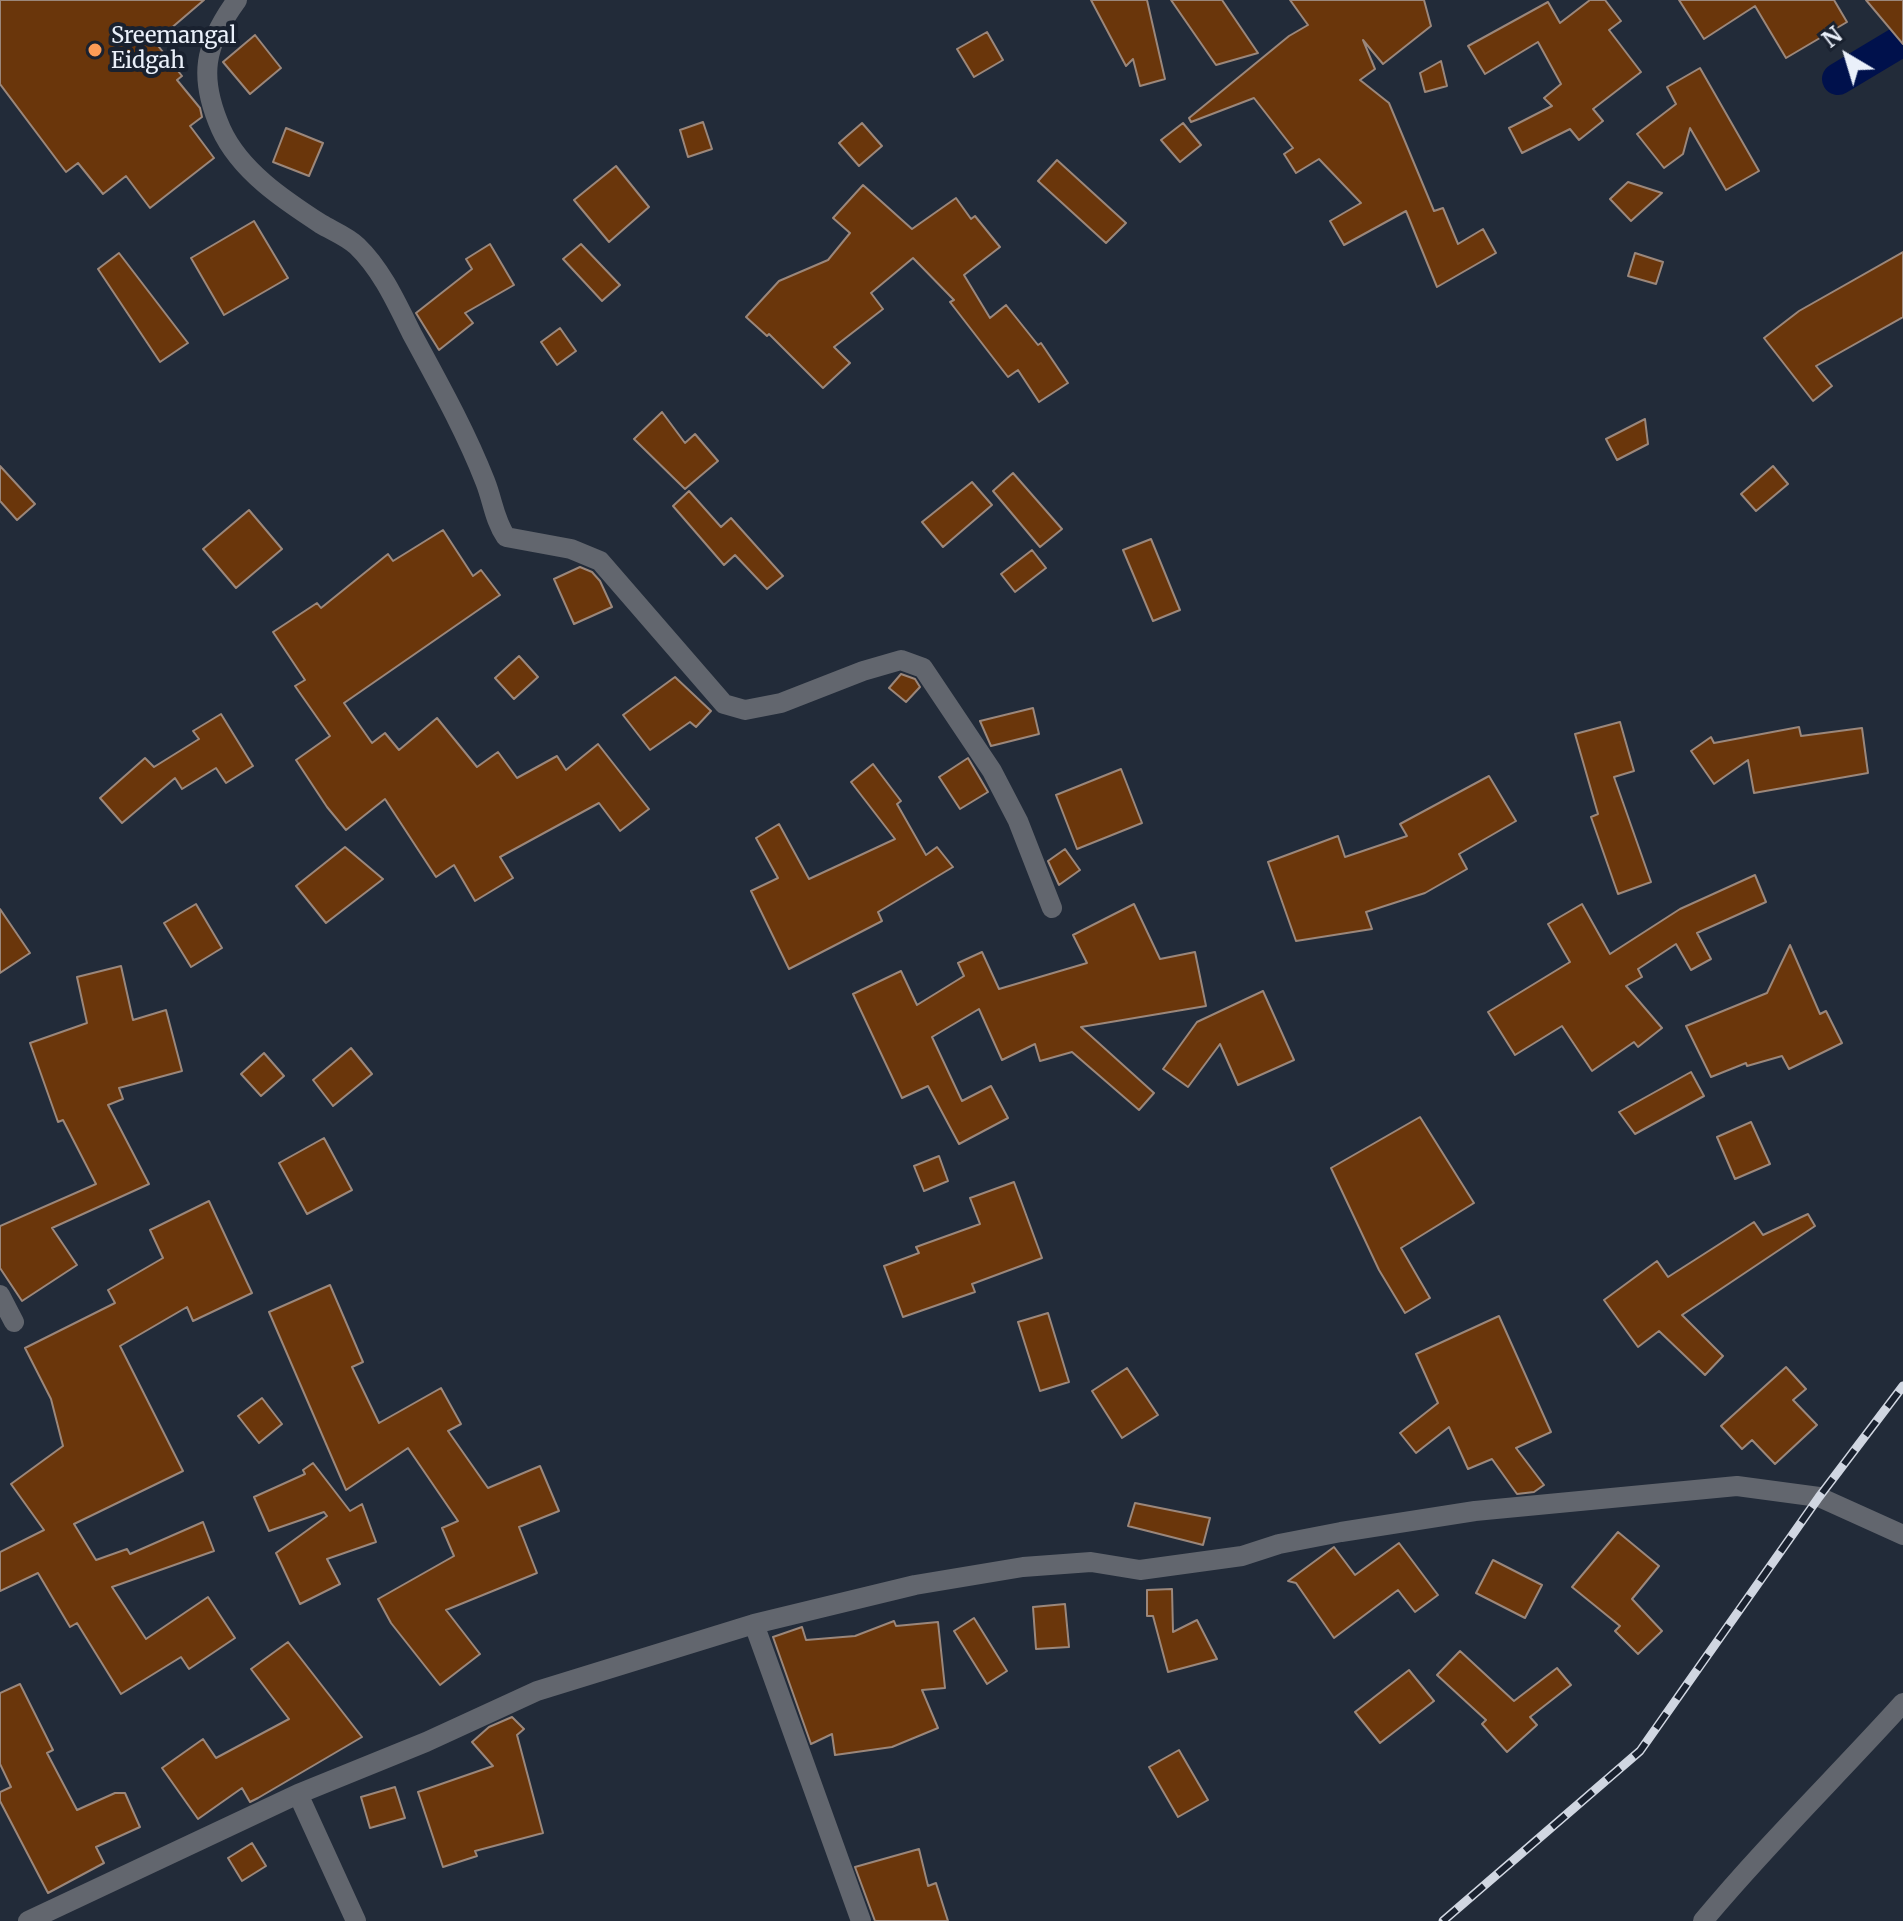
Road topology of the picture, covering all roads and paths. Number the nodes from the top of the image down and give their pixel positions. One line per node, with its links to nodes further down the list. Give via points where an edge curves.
1 (237, 0): 2 (street, via 218,26 205,60 221,130 239,161 294,207 357,246 385,282 453,410 506,537 571,549 600,561 724,704 745,710 781,703 901,660 923,668 992,771)
2 (1052, 908)
3 (0, 1295): 4 (street)
4 (14, 1322)
5 (1903, 1535): 6 (street, via 1819,1497 1737,1486 1475,1511 1140,1570 1091,1562 1023,1567 915,1585)
6 (754, 1624): 8 (street, via 537,1691); 11 (street)
7 (1903, 1703): 12 (street, via 1762,1850)
8 (298, 1794): 9 (street); 10 (street)
9 (28, 1921)
10 (356, 1921)
11 (861, 1921)
12 (1703, 1921)

